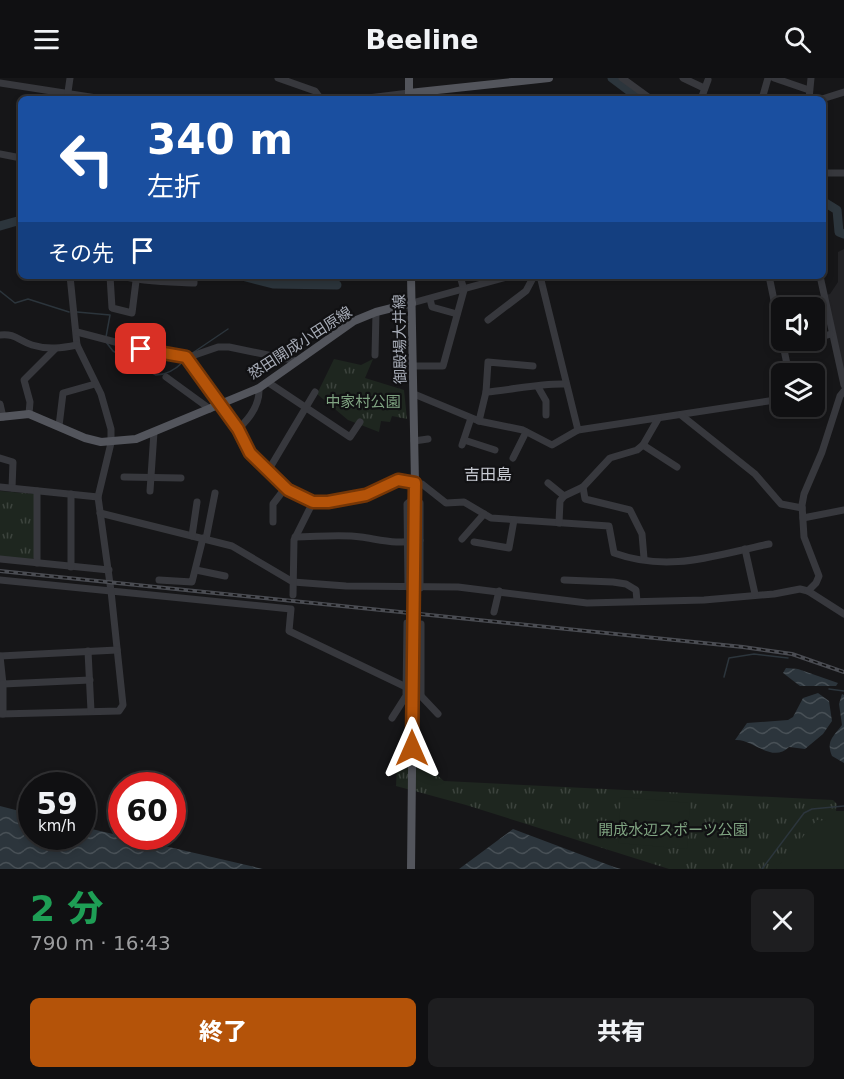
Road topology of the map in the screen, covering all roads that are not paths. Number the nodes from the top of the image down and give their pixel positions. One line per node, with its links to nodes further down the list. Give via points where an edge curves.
1 (70, 78): 17 (street)
2 (278, 78): 18 (street, via 315,91)
3 (409, 78): 19 (main road)
4 (549, 78): 10 (main road)
5 (622, 78): 20 (street)
6 (683, 78): 13 (street)
7 (768, 78): 22 (street)
8 (774, 78): 14 (street)
9 (811, 78): 14 (street)
10 (500, 80): 19 (main road)
11 (708, 80): 13 (street)
12 (0, 83): 16 (street)
13 (704, 88): 21 (street)
14 (809, 90): 23 (street)
15 (844, 92): 24 (street)
16 (62, 96)
17 (67, 96)
18 (319, 96)
19 (409, 96)
20 (647, 96)
21 (702, 96)
22 (763, 96)
23 (809, 96)
24 (826, 98)
25 (0, 154): 26 (street)
26 (18, 157)
27 (826, 173): 28 (street)
28 (844, 173)
29 (70, 279): 50 (street)
30 (110, 279): 42 (street, via 112,308 132,313)
31 (130, 279): 42 (street)
32 (143, 279): 42 (street)
33 (155, 279): 34 (street, via 194,284)
34 (194, 279)
35 (411, 279): 46 (main road, 御殿場大井線)
36 (461, 279): 43 (street)
37 (500, 279): 43 (street)
38 (532, 279): 49 (street, via 526,291)
39 (541, 279): 64 (street)
40 (770, 279): 44 (street)
41 (821, 279): 51 (street)
42 (136, 281)
43 (464, 290): 45 (street); 48 (street)
44 (773, 297)
45 (430, 299): 46 (street); 48 (street, via 432,307)
46 (412, 303): 47 (main road, 怒田開成小田原線); 59 (main road, 御殿場大井線)
47 (376, 312): 56 (street); 58 (main road, 怒田開成小田原線, via 354,321)
48 (457, 314): 59 (street, via 443,366)
49 (488, 320)
50 (77, 332): 54 (street); 57 (street)
51 (831, 334): 53 (street); 65 (street)
52 (0, 335): 55 (street, via 17,335 30,345)
53 (825, 336)
54 (77, 345): 55 (street); 63 (street)
55 (56, 349): 77 (street, via 24,380)
56 (375, 355)
57 (186, 357): 58 (street, via 229,347); 74 (street)
58 (297, 361): 62 (main road, 怒田開成小田原線)
59 (414, 366): 71 (main road, 御殿場大井線)
60 (533, 366): 70 (street, via 488,362)
61 (166, 377): 76 (street)
62 (269, 383): 67 (main road, 怒田開成小田原線); 75 (street)
63 (95, 384): 85 (street, via 63,393); 92 (street, via 107,414)
64 (566, 384): 66 (street); 87 (street)
65 (844, 385)
66 (538, 387): 70 (street); 79 (street, via 546,401)
67 (259, 388): 74 (main road, 怒田開成小田原線); 86 (street, via 249,419)
68 (844, 391): 117 (street)
69 (315, 392): 75 (street)
70 (486, 392): 83 (street)
71 (414, 394): 81 (street); 91 (main road, 御殿場大井線)
72 (771, 401): 78 (street)
73 (0, 404): 80 (street)
74 (221, 404): 76 (main road, 怒田開成小田原線); 86 (street)
75 (306, 407): 84 (street, via 350,437); 98 (street)
76 (210, 409): 88 (main road, 怒田開成小田原線)
77 (29, 414): 80 (main road, 怒田開成小田原線); 85 (main road, 怒田開成小田原線)
78 (681, 415): 82 (street); 117 (street, via 755,474 781,504)
79 (546, 416)
80 (1, 417)
81 (471, 418): 83 (street); 94 (street, via 463,442)
82 (658, 419): 87 (street); 93 (street)
83 (479, 421): 89 (street)
84 (360, 422)
85 (59, 426): 92 (main road, 怒田開成小田原線, via 85,438)
86 (238, 429): 98 (street, via 250,453)
87 (578, 430): 89 (street, via 552,445)
88 (154, 432): 92 (main road, 怒田開成小田原線); 100 (street)
89 (526, 432): 96 (street)
90 (428, 440): 91 (street)
91 (414, 441): 102 (main road, 御殿場大井線)
92 (111, 443): 113 (street)
93 (644, 445): 97 (street); 106 (street, via 610,458)
94 (495, 450)
95 (0, 458): 107 (street, via 13,462)
96 (513, 458)
97 (677, 467)
98 (268, 471): 105 (street)
99 (124, 477): 100 (street)
100 (151, 477): 101 (street); 109 (street)
101 (181, 478)
102 (415, 483): 115 (street, via 398,480 366,495); 116 (main road, 御殿場大井線); 120 (street, via 430,488 446,503 464,502)
103 (548, 483): 112 (street)
104 (0, 487): 107 (street)
105 (286, 487): 115 (street); 123 (street, via 273,504)
106 (584, 487): 112 (street); 134 (street, via 585,499 630,510 642,534)
107 (12, 488): 108 (street)
108 (37, 491): 111 (street); 136 (street)
109 (150, 491)
110 (215, 494): 127 (street)
111 (71, 495): 113 (street); 137 (street)
112 (564, 496): 124 (street, via 560,501)
113 (98, 497): 119 (street)
114 (197, 502): 125 (street)
115 (313, 502): 126 (street)
116 (416, 504): 129 (street); 131 (street, via 407,504); 155 (main road, 御殿場大井線)
117 (802, 508): 121 (street)
118 (844, 510): 121 (street)
119 (100, 513): 125 (street); 138 (street)
120 (484, 514): 122 (street); 128 (street)
121 (803, 518): 149 (street, via 804,537 819,576)
122 (514, 520): 124 (street); 130 (street, via 509,548)
123 (273, 522)
124 (559, 523): 134 (street, via 609,526 614,553)
125 (192, 536): 127 (street)
126 (295, 537): 131 (street, via 361,537 382,543); 144 (street)
127 (204, 539): 139 (street); 144 (street, via 241,550)
128 (462, 539)
129 (420, 540): 131 (street); 146 (street)
130 (474, 542)
131 (407, 543): 145 (street)
132 (770, 544): 133 (street)
133 (745, 549): 134 (street, via 704,561 676,563); 150 (street)
134 (644, 558)
135 (0, 559): 136 (street)
136 (37, 563): 137 (street)
137 (70, 567): 138 (street)
138 (109, 570): 147 (street)
139 (196, 570): 140 (street); 142 (street, via 192,582)
140 (225, 576)
141 (0, 580): 147 (street)
142 (159, 580)
143 (564, 580): 152 (street, via 626,584 636,590)
144 (293, 582): 145 (street); 151 (street)
145 (408, 587): 146 (street)
146 (420, 588): 148 (street)
147 (111, 591): 156 (street); 161 (street, via 291,608 289,631)
148 (499, 591): 152 (street, via 587,603); 153 (street)
149 (808, 591): 150 (street); 154 (street)
150 (755, 594): 152 (street)
151 (293, 595)
152 (637, 601)
153 (494, 612)
154 (844, 614)
155 (413, 624): 161 (street, via 407,623); 163 (street, via 421,624); 168 (main road, 御殿場大井線)
156 (117, 650): 157 (street); 164 (street, via 123,705 119,711)
157 (88, 651): 158 (street); 159 (street)
158 (0, 656): 160 (street)
159 (90, 680): 160 (street); 164 (street)
160 (3, 684): 165 (street)
161 (406, 687): 162 (street)
162 (406, 696): 163 (street); 167 (street)
163 (421, 696): 166 (street)
164 (91, 711): 165 (street)
165 (2, 714)
166 (438, 714)
167 (392, 718)
168 (411, 869)

